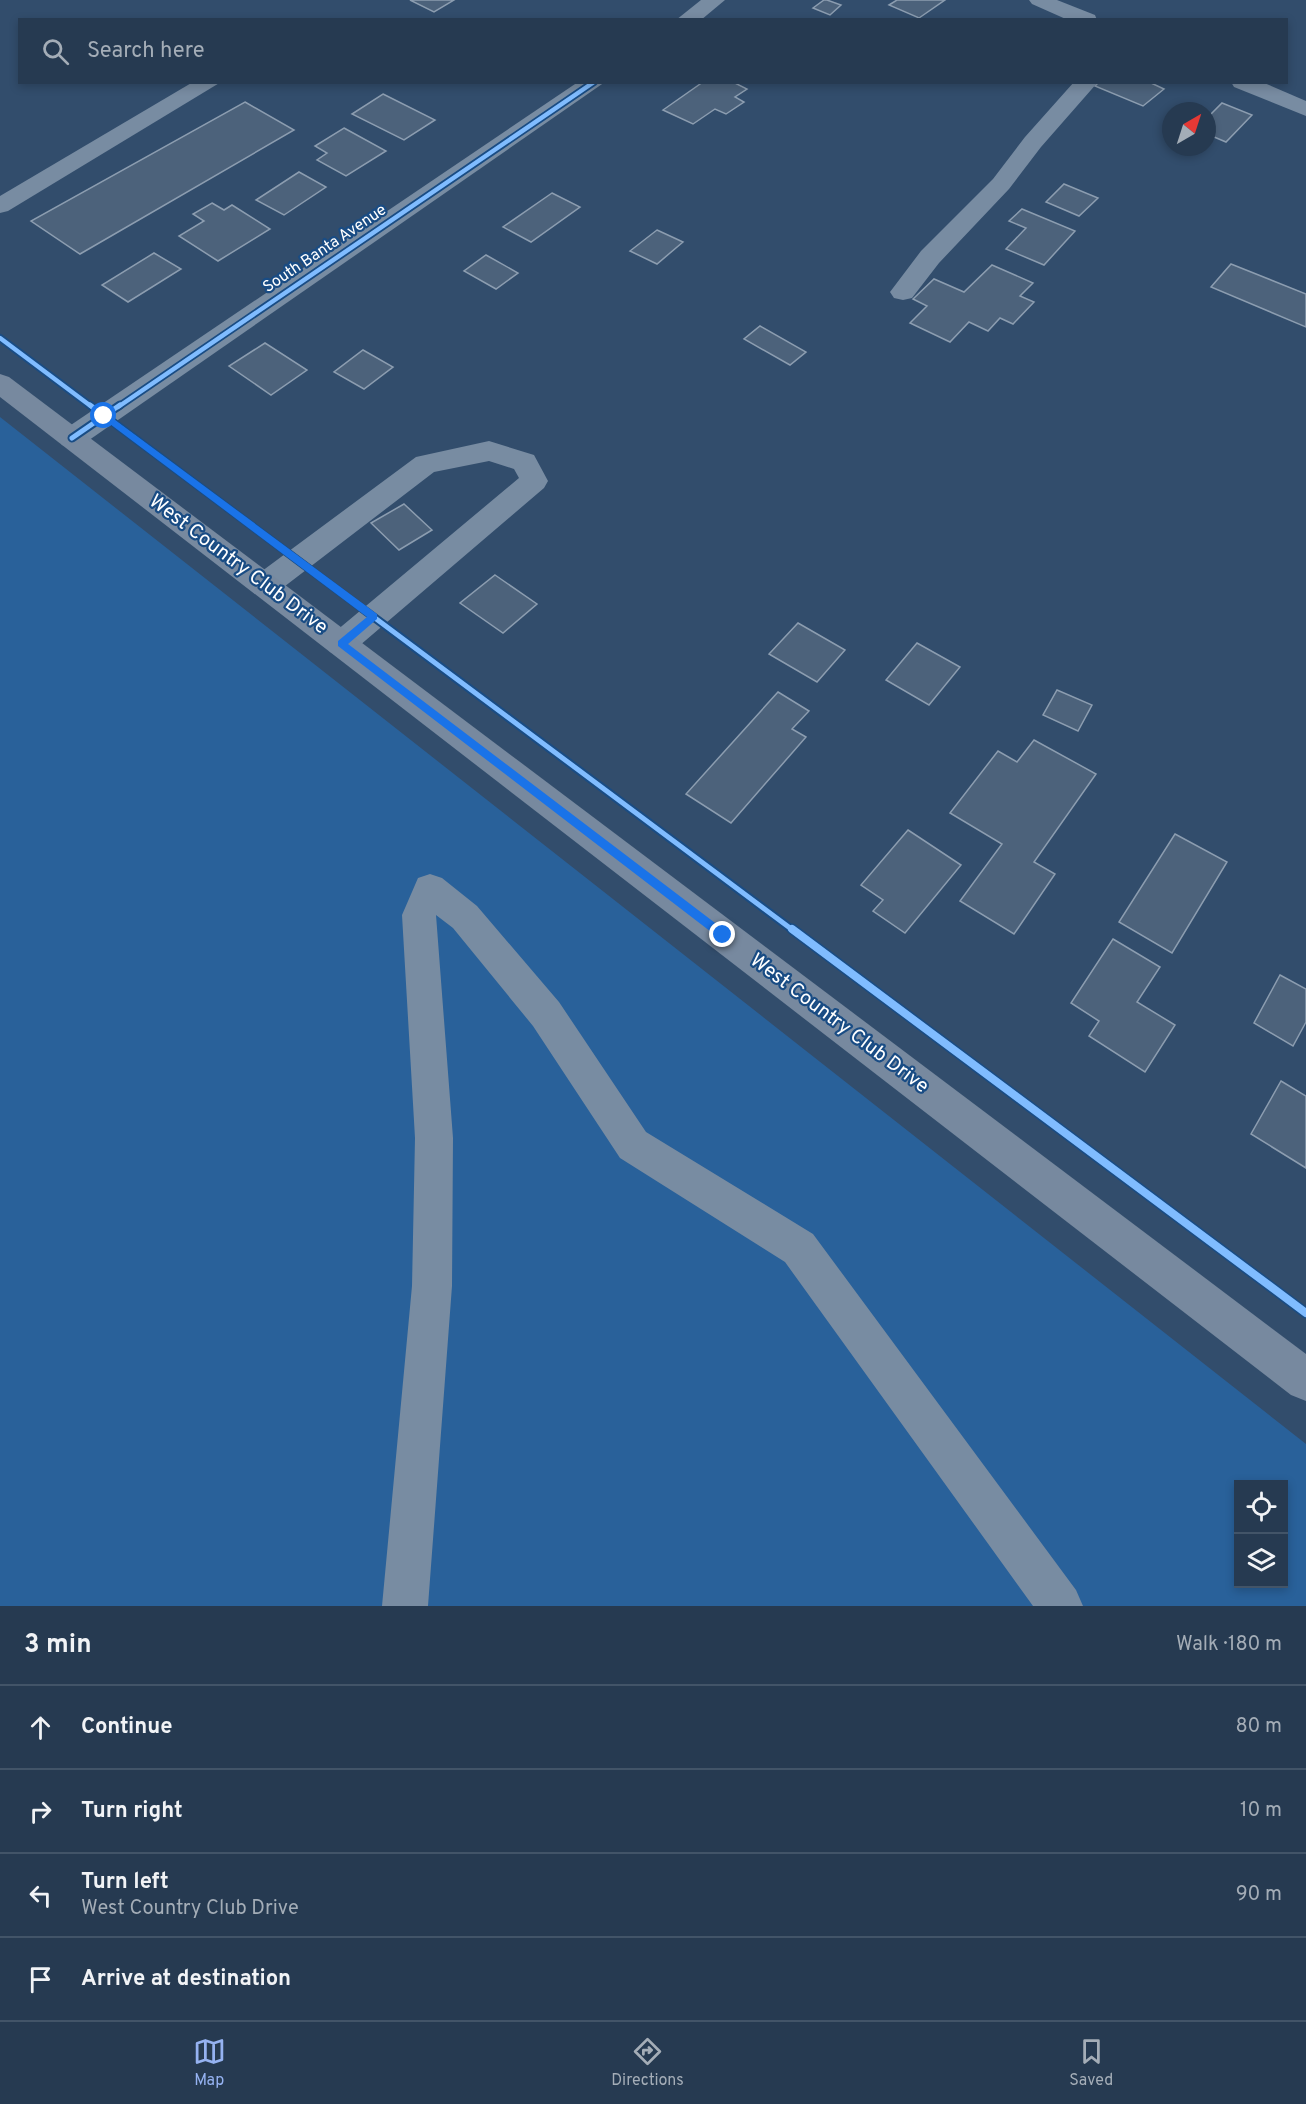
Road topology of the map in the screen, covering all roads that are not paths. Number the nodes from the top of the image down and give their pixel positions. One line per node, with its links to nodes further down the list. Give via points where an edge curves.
1 (715, 0): 3 (street)
2 (1039, 0): 4 (street)
3 (689, 18)
4 (1082, 18)
5 (207, 84): 10 (street)
6 (591, 84): 13 (street, South Banta Avenue)
7 (1086, 84): 11 (street)
8 (1247, 84): 9 (street)
9 (1306, 109)
10 (0, 206)
11 (903, 292)
12 (0, 383): 13 (main road, West Country Club Drive)
13 (72, 438): 14 (main road, West Country Club Drive)
14 (265, 585): 15 (main road, West Country Club Drive); 15 (street, via 426,464 489,451 524,462 534,481)
15 (341, 644): 16 (main road, West Country Club Drive)
16 (1306, 1380)
17 (405, 1606): 18 (street, via 432,1286 434,1138 419,915 430,889 465,918 546,1014 633,1145 799,1248)
18 (1060, 1606)

